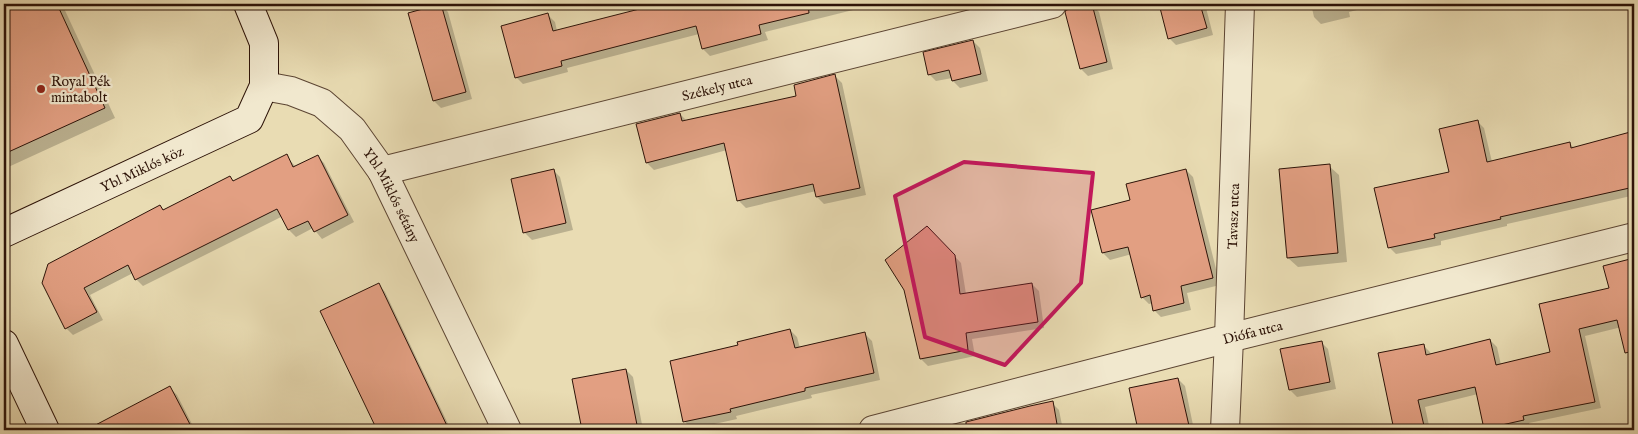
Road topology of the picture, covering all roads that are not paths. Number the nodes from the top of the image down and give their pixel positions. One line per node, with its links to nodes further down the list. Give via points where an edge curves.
1 (248, 4): 4 (street, via 264,43)
2 (1052, 4): 5 (street, Székely utca)
3 (1240, 4): 8 (street, Tavasz utca)
4 (264, 86): 5 (street, Ybl Miklós sétány, via 291,91 322,103 352,129); 6 (street, Ybl Miklós köz, via 249,119)
5 (382, 171): 11 (street, Ybl Miklós sétány)
6 (4, 233)
7 (1634, 237): 8 (street, Diófa utca)
8 (1229, 338): 12 (street, Diófa utca); 13 (street, Tavasz utca)
9 (4, 344): 10 (street)
10 (45, 430)
11 (507, 430)
12 (873, 430)
13 (1225, 430)

